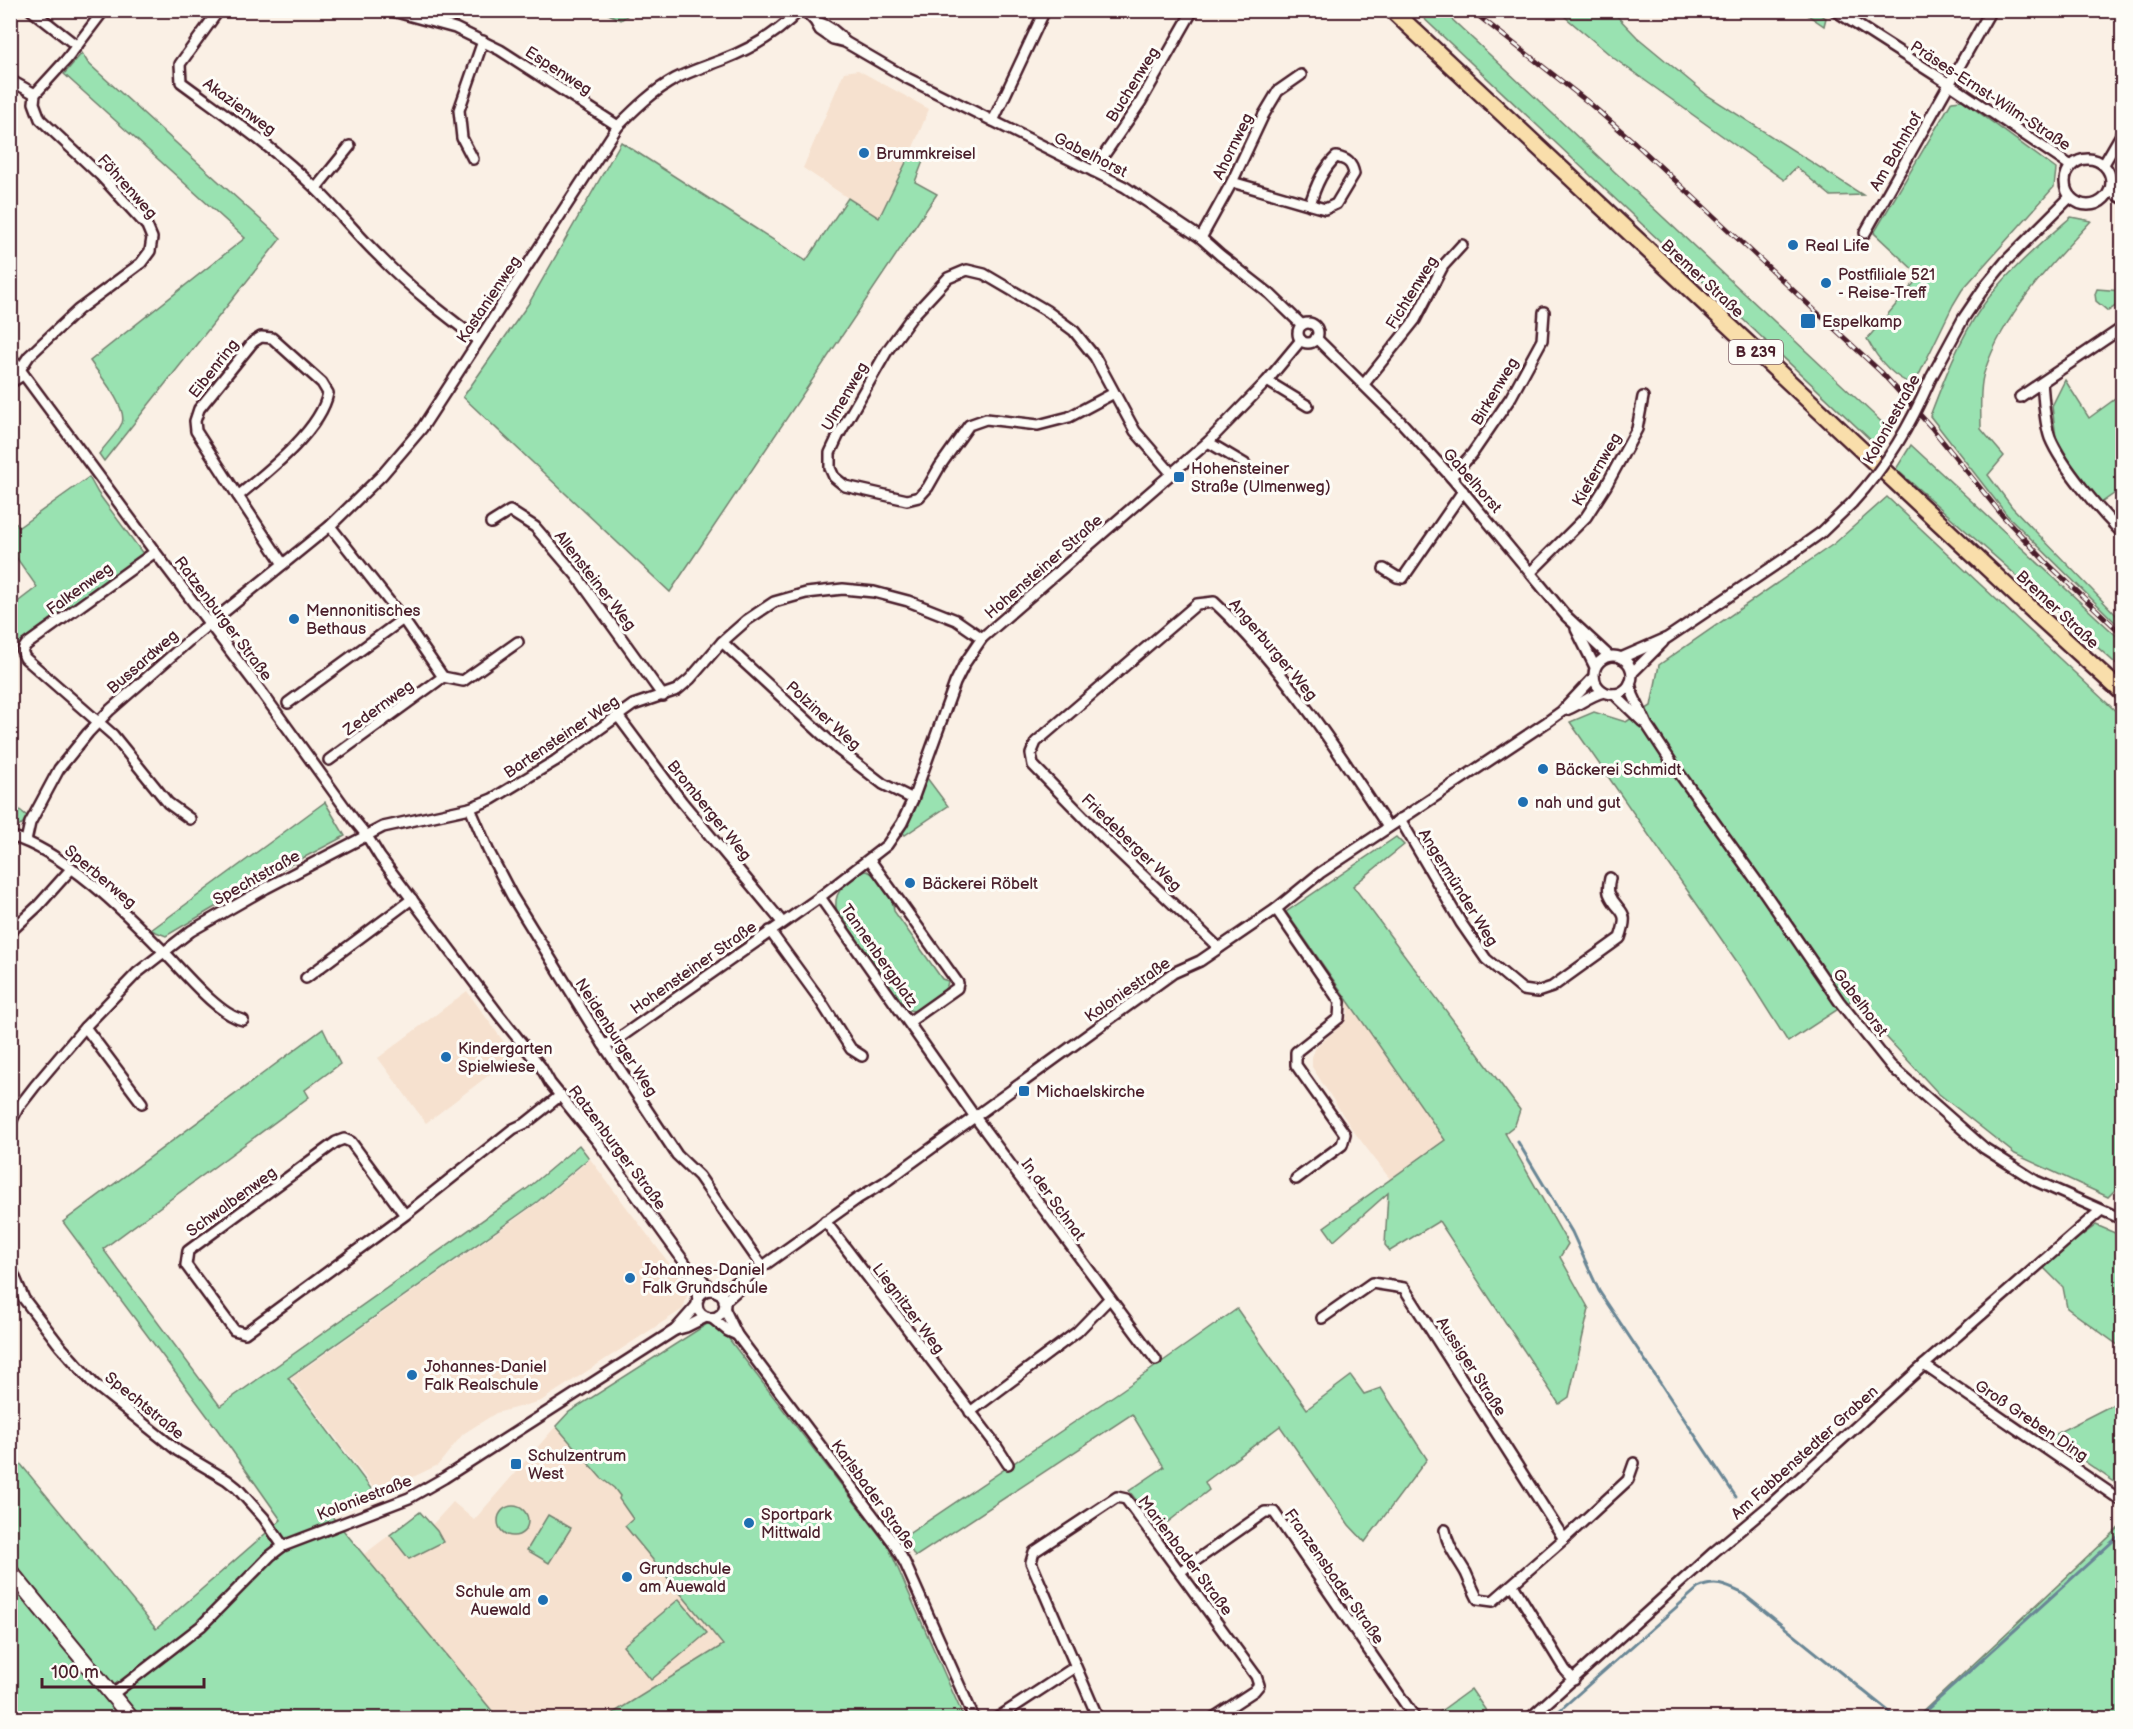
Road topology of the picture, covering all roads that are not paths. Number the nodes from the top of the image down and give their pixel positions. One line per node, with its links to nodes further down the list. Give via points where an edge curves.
1 (31, 10): 12 (street)
2 (104, 10): 12 (street)
3 (219, 10): 26 (street, Akazienweg, via 180,64 181,82 250,131)
4 (389, 10): 11 (street, Espenweg, via 455,28)
5 (802, 10): 17 (street, Gabelhorst, via 845,42); 18 (street, Kastanienweg, via 765,39 676,78 648,96)
6 (1045, 10): 17 (street)
7 (1193, 10): 24 (street, Buchenweg, via 1140,103)
8 (1392, 10): 77 (main road, Bremer Straße / B 239)
9 (1834, 10): 15 (street, Präses-Ernst-Wilm-Straße)
10 (1991, 10): 15 (street, Am Bahnhof)
11 (483, 41): 18 (street, Espenweg); 21 (street, via 459,110 462,138)
12 (77, 46): 16 (street)
13 (1300, 75): 25 (street, Ahornweg, via 1278,91)
14 (10, 80): 16 (street)
15 (1948, 83): 23 (street, Präses-Ernst-Wilm-Straße); 31 (street, Am Bahnhof)
16 (35, 94): 41 (street, Föhrenweg, via 40,119 101,176 147,226 152,238 150,251 141,263 78,310 29,356)
17 (993, 121): 24 (street, Gabelhorst)
18 (618, 126): 38 (street, Kastanienweg)
19 (2122, 134): 22 (street)
20 (350, 146): 26 (street)
21 (473, 159)
22 (2104, 164): 23 (street, via 2087,159); 27 (street, via 2111,177)
23 (2071, 166): 28 (street, via 2065,181)
24 (1093, 171): 32 (street, Gabelhorst, via 1125,187)
25 (1232, 182): 30 (street); 32 (street, Ahornweg)
26 (316, 188): 38 (street, Akazienweg, via 405,282)
27 (2110, 191): 28 (street, via 2092,205); 29 (street)
28 (2070, 197): 67 (street, Koloniestraße, bridge, via 1986,285 1963,319 1888,461 1852,503 1822,532)
29 (2122, 198)
30 (1310, 205): 30 (street, via 1325,209 1336,204 1354,174 1352,165 1336,157 1328,164)
31 (1865, 233)
32 (1201, 238): 35 (street, Gabelhorst)
33 (1462, 245): 45 (street, Fichtenweg, via 1443,266 1415,320)
34 (1544, 312): 53 (street, Birkenweg, via 1542,340 1511,396 1472,454)
35 (1302, 325): 37 (street, via 1315,326); 39 (street, via 1298,334)
36 (2122, 328): 44 (street)
37 (1316, 338): 39 (street); 45 (street, Gabelhorst)
38 (478, 340): 57 (street, Kastanienweg, via 422,428 382,475)
39 (1301, 340): 42 (street, Hohensteiner Straße)
40 (10, 356): 41 (street, Ratzenburger Straße)
41 (22, 371): 43 (street); 59 (street, Ratzenburger Straße)
42 (1267, 381): 49 (street); 50 (street, Hohensteiner Straße)
43 (10, 383)
44 (2042, 383): 48 (street); 58 (street, via 2050,437 2067,467)
45 (1364, 384): 53 (street, Gabelhorst)
46 (1114, 393): 46 (street, Ulmenweg, via 1095,357 1074,332 1047,311 984,274 967,270 948,278 887,351 838,436 830,453 830,468 845,486 907,500 919,497 969,425 986,419 1038,425 1069,417); 52 (street, Ulmenweg, via 1135,431)
47 (1643, 397): 62 (street, Kiefernweg, via 1637,429 1606,486 1586,517)
48 (2020, 397)
49 (1308, 406)
50 (1208, 442): 51 (street); 52 (street, Hohensteiner Straße)
51 (1245, 464)
52 (1172, 474): 66 (street, Hohensteiner Straße)
53 (1451, 477): 54 (street, Gabelhorst)
54 (1463, 491): 61 (street, via 1403,578); 62 (street, Gabelhorst)
55 (238, 496): 55 (street, Eibenring, via 196,431 195,421 199,409 253,342 261,337 272,338 322,383 328,393 326,405 297,444); 60 (street, Eibenring)
56 (491, 523): 78 (street, Allensteiner Weg, via 510,511 535,527 576,575)
57 (330, 526): 60 (street, Kastanienweg); 63 (street)
58 (2122, 533)
59 (155, 552): 64 (street, Ratzenburger Straße); 82 (street, Falkenweg, via 22,651)
60 (283, 564): 64 (street, Kastanienweg)
61 (1384, 569)
62 (1531, 572): 65 (street, Gabelhorst)
63 (403, 619): 74 (street); 79 (street)
64 (209, 624): 82 (street, Bussardweg); 92 (street, Ratzenburger Straße)
65 (1574, 624): 70 (street, Gabelhorst); 72 (street, Gabelhorst)
66 (982, 638): 69 (street, Bartensteiner Weg, via 956,620 908,601 843,589 774,602); 86 (street, Hohensteiner Straße, via 955,683)
67 (1667, 638): 71 (street, Koloniestraße); 73 (street, Koloniestraße)
68 (518, 642): 74 (street, via 463,681)
69 (722, 642): 78 (street, Bartensteiner Weg, via 690,679); 86 (street, Polziner Weg, via 839,750 883,784)
70 (1609, 656): 71 (street); 72 (street, via 1600,661)
71 (1622, 658): 73 (street)
72 (1595, 672): 76 (street, via 1596,683); 80 (street, Koloniestraße)
73 (1632, 673): 75 (street)
74 (443, 677): 85 (street, Zedernweg)
75 (1630, 683): 76 (street, via 1626,689); 83 (street, Gabelhorst)
76 (1609, 693): 80 (street, Koloniestraße, via 1590,695); 83 (street, Gabelhorst)
77 (2122, 693)
78 (663, 696): 81 (street, Bartensteiner Weg, via 633,705)
79 (288, 703)
80 (1561, 712): 89 (street, Koloniestraße)
81 (618, 716): 87 (street, Bartensteiner Weg, via 531,776); 100 (street, Bromberger Weg, via 682,802)
82 (98, 724): 88 (street, via 113,735 168,803); 93 (street, Bussardweg, via 59,769 30,824)
83 (1647, 725): 116 (street, Gabelhorst, via 1839,1001 1891,1066 1984,1148 2036,1181)
84 (1031, 754): 90 (street, Angerburger Weg, via 1036,742 1197,604 1214,602 1294,693); 103 (street, Friedeberger Weg, via 1034,765 1105,839)
85 (329, 760)
86 (913, 799): 94 (street, Hohensteiner Straße, via 897,831)
87 (470, 808): 92 (street, Bartensteiner Weg, via 383,827); 109 (street, Neidenburger Weg, via 512,896)
88 (190, 819)
89 (1400, 819): 90 (street, Koloniestraße); 96 (street, Angermünder Weg, via 1486,959 1523,990 1537,992 1552,987 1620,939 1624,914 1609,892)
90 (1388, 827): 99 (street, Koloniestraße, via 1320,873)
91 (10, 836): 93 (street, Sperberweg)
92 (367, 836): 98 (street, Ratzenburger Straße); 104 (street, Spechtstraße, via 266,888)
93 (26, 841): 95 (street, Sperberweg)
94 (870, 860): 97 (street, Tannenbergplatz); 107 (street, Tannenbergplatz, via 958,983 957,988)
95 (72, 868): 102 (street); 104 (street, Sperberweg)
96 (1610, 878)
97 (820, 897): 100 (street, Hohensteiner Straße); 107 (street, Tannenbergplatz)
98 (412, 899): 105 (street); 111 (street, Ratzenburger Straße)
99 (1276, 909): 103 (street, Koloniestraße); 115 (street, via 1340,1002 1339,1018 1296,1052 1296,1065 1345,1134 1342,1144)
100 (782, 922): 101 (street, Hohensteiner Straße)
101 (770, 931): 109 (street, Hohensteiner Straße, via 612,1043); 110 (street, Hohensteiner Straße, via 851,1049)
102 (10, 932)
103 (1219, 948): 113 (street, Koloniestraße, via 1173,973)
104 (163, 951): 106 (street, via 217,1005); 108 (street, Spechtstraße)
105 (306, 978)
106 (243, 1020)
107 (909, 1022): 113 (street, Tannenbergplatz)
108 (85, 1027): 112 (street); 114 (street, Spechtstraße, via 35,1086)
109 (603, 1044): 121 (street, Neidenburger Weg, via 677,1155 699,1176)
110 (862, 1056)
111 (561, 1095): 117 (street, Schwalbenweg); 122 (street, Ratzenburger Straße)
112 (142, 1103)
113 (975, 1117): 119 (street, Koloniestraße); 125 (street, In der Schnat)
114 (10, 1124)
115 (1296, 1179)
116 (2100, 1210): 118 (street, Gabelhorst); 133 (street, Am Fabbenstedter Graben)
117 (405, 1215): 117 (street, Schwalbenweg, via 245,1333 234,1330 186,1265 188,1251 344,1139 351,1142)
118 (2122, 1219)
119 (825, 1221): 121 (street, Koloniestraße); 134 (street, Liegnitzer Weg)
120 (10, 1266): 140 (street, Spechtstraße, via 24,1299 94,1384 178,1451 237,1488)
121 (762, 1266): 123 (street, Koloniestraße)
122 (690, 1270): 124 (street, Ratzenburger Straße); 126 (street, Ratzenburger Straße)
123 (745, 1279): 124 (street, Koloniestraße); 127 (street, Koloniestraße)
124 (714, 1291): 126 (street, via 702,1293); 127 (street, via 723,1298)
125 (1110, 1299): 132 (street, In der Schnat); 134 (street, via 1077,1332)
126 (698, 1302): 128 (street, via 701,1314); 130 (street, Koloniestraße)
127 (724, 1305): 128 (street, via 718,1316); 131 (street, Karlsbader Straße)
128 (709, 1317): 130 (street, Koloniestraße); 131 (street, Karlsbader Straße)
129 (1322, 1318): 139 (street, Aussiger Straße, via 1372,1282 1404,1288)
130 (675, 1330): 140 (street, Koloniestraße, via 413,1496)
131 (737, 1335): 148 (street, Karlsbader Straße, via 893,1542)
132 (1156, 1360)
133 (1924, 1365): 137 (street, Groß Greben Ding); 145 (street, Am Fabbenstedter Graben)
134 (970, 1412): 136 (street, Liegnitzer Weg)
135 (1634, 1463): 139 (street, via 1628,1480)
136 (1008, 1464)
137 (2122, 1501)
138 (1445, 1530): 143 (street, via 1447,1543 1478,1599 1493,1601)
139 (1564, 1539): 143 (street)
140 (283, 1546): 146 (street, Koloniestraße, via 201,1626)
141 (10, 1571): 146 (street)
142 (1181, 1571): 144 (street, Marienbader Straße, via 1126,1499 1117,1497 1034,1552 1031,1562); 151 (street, Marienbader Straße, via 1259,1685); 152 (street, Franzensbader Straße, via 1265,1512 1274,1512)
143 (1513, 1585): 145 (street)
144 (1075, 1667): 149 (street); 150 (street, Marienbader Straße)
145 (1574, 1680): 153 (street, Am Fabbenstedter Graben)
146 (113, 1694): 147 (street)
147 (131, 1719)
148 (974, 1719)
149 (997, 1719)
150 (1098, 1719)
151 (1213, 1719)
152 (1415, 1719)
153 (1530, 1719)

